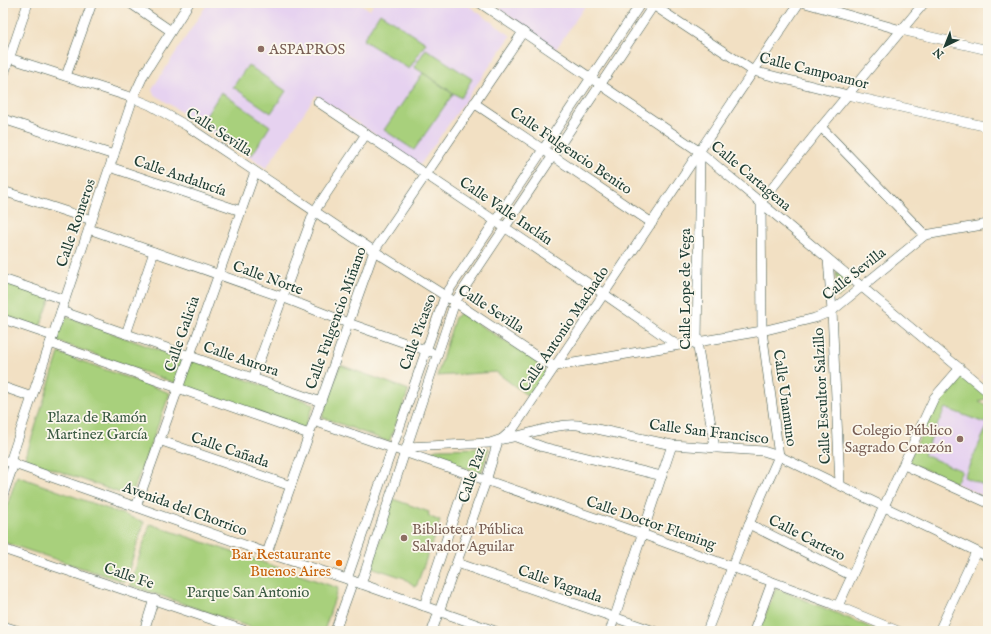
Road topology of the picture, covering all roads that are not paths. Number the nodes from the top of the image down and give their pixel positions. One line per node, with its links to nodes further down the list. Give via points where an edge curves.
1 (28, 3): 15 (street)
2 (92, 3): 17 (street)
3 (130, 3): 12 (street)
4 (189, 3): 12 (street, Calle Romeros)
5 (480, 3): 13 (street, Calle Cartagena)
6 (641, 3): 19 (street, Calle Picasso)
7 (799, 3): 16 (street, Calle Antonio Machado)
8 (805, 3): 11 (street)
9 (924, 3): 11 (street)
10 (653, 4): 16 (street, Calle Campoamor); 20 (street, Calle Picasso)
11 (902, 30): 14 (street); 21 (street)
12 (171, 31): 22 (street, Calle Romeros, via 144,74)
13 (523, 32): 19 (street, Calle Cartagena); 24 (street, Calle Fulgencio Miñano)
14 (988, 50)
15 (6, 57): 17 (street, Calle Sevilla); 18 (street)
16 (753, 71): 21 (street, Calle Campoamor); 30 (street, Calle Antonio Machado)
17 (66, 76): 22 (street, Calle Sevilla)
18 (3, 77)
19 (591, 78): 20 (street, Calle Cartagena); 29 (street, Calle Picasso)
20 (600, 84): 30 (street, Calle Cartagena); 32 (street, Calle Picasso)
21 (848, 95): 26 (street); 27 (street, Calle Campoamor)
22 (133, 98): 31 (street, Calle Romeros); 34 (street, Calle Sevilla, via 187,126)
23 (318, 102): 28 (street, Calle Valle Inclán)
24 (474, 103): 29 (street, Calle Fulgencio Benito); 35 (street, Calle Fulgencio Miñano)
25 (3, 119): 31 (street)
26 (821, 127): 39 (street); 47 (street)
27 (988, 127)
28 (366, 134): 35 (street, Calle Valle Inclán); 41 (street)
29 (543, 150): 32 (street, Calle Fulgencio Benito); 42 (street, Calle Picasso)
30 (700, 152): 36 (street, Calle Antonio Machado); 37 (street, Calle Lope de Vega); 39 (street, Calle Cartagena)
31 (114, 155): 33 (street, Calle Romeros)
32 (552, 156): 43 (street, Calle Fulgencio Benito); 46 (street, Calle Picasso)
33 (110, 167): 40 (street, Calle Andalucía); 45 (street, Calle Romeros)
34 (256, 172): 40 (street, Calle Galicia); 41 (street, Calle Sevilla)
35 (426, 175): 42 (street, Calle Valle Inclán); 48 (street, Calle Fulgencio Miñano)
36 (684, 175): 37 (street); 43 (street, Calle Antonio Machado)
37 (699, 180): 66 (street, Calle Lope de Vega)
38 (3, 191): 45 (street, Calle Norte)
39 (761, 202): 50 (street, Calle Cartagena); 63 (street, Calle Unamuno)
40 (241, 211): 51 (street, Calle Galicia)
41 (314, 212): 48 (street, Calle Sevilla); 56 (street)
42 (495, 221): 46 (street, Calle Valle Inclán); 55 (street, Calle Picasso)
43 (652, 223): 54 (street, Calle Antonio Machado)
44 (988, 224): 47 (street, Calle Sevilla)
45 (90, 225): 49 (street, Calle Norte); 57 (street, Calle Romeros)
46 (505, 228): 54 (street, Calle Valle Inclán); 58 (street, Calle Picasso)
47 (925, 235): 53 (street, Calle Sevilla)
48 (374, 251): 55 (street, Calle Sevilla); 62 (street, Calle Fulgencio Miñano)
49 (154, 252): 51 (street, Calle Norte); 64 (street)
50 (828, 258): 53 (street, Calle Cartagena); 60 (street, Calle Escultor Salzillo)
51 (218, 275): 56 (street, Calle Norte); 70 (street, Calle Galicia)
52 (3, 279): 57 (street)
53 (862, 287): 60 (street, Calle Sevilla); 72 (street, Calle Cartagena)
54 (604, 294): 67 (street, Calle Valle Inclán); 71 (street, Calle Antonio Machado)
55 (445, 296): 58 (street, Calle Sevilla); 68 (street, Calle Picasso)
56 (282, 297): 62 (street, Calle Norte); 73 (street)
57 (65, 300): 59 (street, Calle Romeros)
58 (455, 302): 69 (street, Calle Picasso); 71 (street, Calle Sevilla, via 545,362)
59 (61, 311): 64 (street, Calle Aurora); 65 (street, Calle Romeros)
60 (832, 311): 63 (street, Calle Sevilla, via 815,318); 94 (street, Calle Escultor Salzillo)
61 (3, 319): 65 (street)
62 (348, 323): 68 (street, Calle Norte); 78 (street, Calle Fulgencio Miñano)
63 (762, 331): 66 (street, Calle Sevilla); 88 (street, Calle Unamuno)
64 (126, 334): 70 (street, Calle Aurora)
65 (52, 339): 75 (street); 77 (street, Calle Romeros)
66 (697, 342): 67 (street, Calle Sevilla); 86 (street, Calle Lope de Vega)
67 (677, 345): 71 (street, Calle Sevilla)
68 (426, 350): 69 (street, Calle Norte); 85 (street, Calle Picasso)
69 (438, 354): 87 (street, Calle Picasso)
70 (189, 356): 73 (street, Calle Aurora); 75 (street, Calle Galicia)
71 (556, 366): 83 (street, Calle Antonio Machado, via 521,418)
72 (960, 368): 76 (street, Calle Cartagena); 90 (street, via 934,398)
73 (253, 378): 78 (street, Calle Aurora)
74 (3, 387): 77 (street)
75 (178, 389): 80 (street); 82 (street, Calle Galicia)
76 (988, 392)
77 (32, 397): 89 (street, Calle Romeros)
78 (321, 402): 79 (street, Calle Fulgencio Miñano)
79 (314, 421): 80 (street, Calle Fulgencio Miñano); 85 (street)
80 (309, 434): 95 (street, Calle Fulgencio Miñano)
81 (516, 437): 83 (street, Calle San Francisco); 84 (street, Calle San Francisco, via 567,424); 92 (street, via 543,447)
82 (159, 440): 95 (street, Calle Cañada); 98 (street, Calle Galicia)
83 (500, 440): 87 (street); 93 (street, Calle Paz)
84 (672, 445): 86 (street, Calle San Francisco); 92 (street)
85 (392, 448): 87 (street, Calle Doctor Fleming); 109 (street, Calle Picasso)
86 (715, 448): 88 (street, Calle San Francisco, via 763,451)
87 (406, 450): 91 (street, Calle Doctor Fleming); 109 (street, Calle Picasso)
88 (779, 456): 94 (street, Calle San Francisco); 100 (street, Calle Unamuno)
89 (7, 463): 96 (street, Calle Romeros); 98 (street, Avenida del Chorrico)
90 (904, 465): 97 (street); 99 (street)
91 (468, 475): 93 (street, Calle Doctor Fleming); 112 (street, Calle Paz)
92 (662, 476): 101 (street)
93 (486, 481): 101 (street, Calle Doctor Fleming); 106 (street, Calle Paz)
94 (840, 484): 99 (street, Calle San Francisco)
95 (291, 486): 104 (street, Calle Fulgencio Miñano)
96 (3, 495)
97 (988, 503)
98 (136, 507): 104 (street, Avenida del Chorrico)
99 (884, 507): 103 (street, Calle San Francisco); 108 (street)
100 (749, 524): 107 (street, Calle Unamuno); 108 (street, Calle Cartero)
101 (642, 534): 107 (street, Calle Doctor Fleming); 115 (street)
102 (3, 549): 111 (street, Calle Fe)
103 (976, 552): 105 (street, Calle San Francisco); 128 (street)
104 (267, 553): 109 (street, Avenida del Chorrico)
105 (988, 557)
106 (457, 563): 114 (street, Calle Paz); 115 (street, Calle Vaguada)
107 (732, 567): 110 (street, Calle Doctor Fleming); 125 (street, Calle Unamuno)
108 (852, 576): 113 (street)
109 (354, 582): 112 (street, Avenida del Chorrico); 120 (street)
110 (772, 582): 113 (street, Calle Doctor Fleming); 126 (street)
111 (154, 599): 118 (street); 119 (street, Calle Fe)
112 (424, 606): 114 (street, Avenida del Chorrico)
113 (838, 606): 127 (street, Calle Doctor Fleming)
114 (438, 611): 121 (street, Calle Paz); 122 (street, Avenida del Chorrico)
115 (615, 618): 123 (street); 124 (street, Calle Vaguada)
116 (3, 626): 117 (street)
117 (19, 631)
118 (144, 631)
119 (246, 631)
120 (336, 631)
121 (432, 631)
122 (495, 631)
123 (610, 631)
124 (654, 631)
125 (707, 631)
126 (754, 631)
127 (898, 631)
128 (939, 631)

